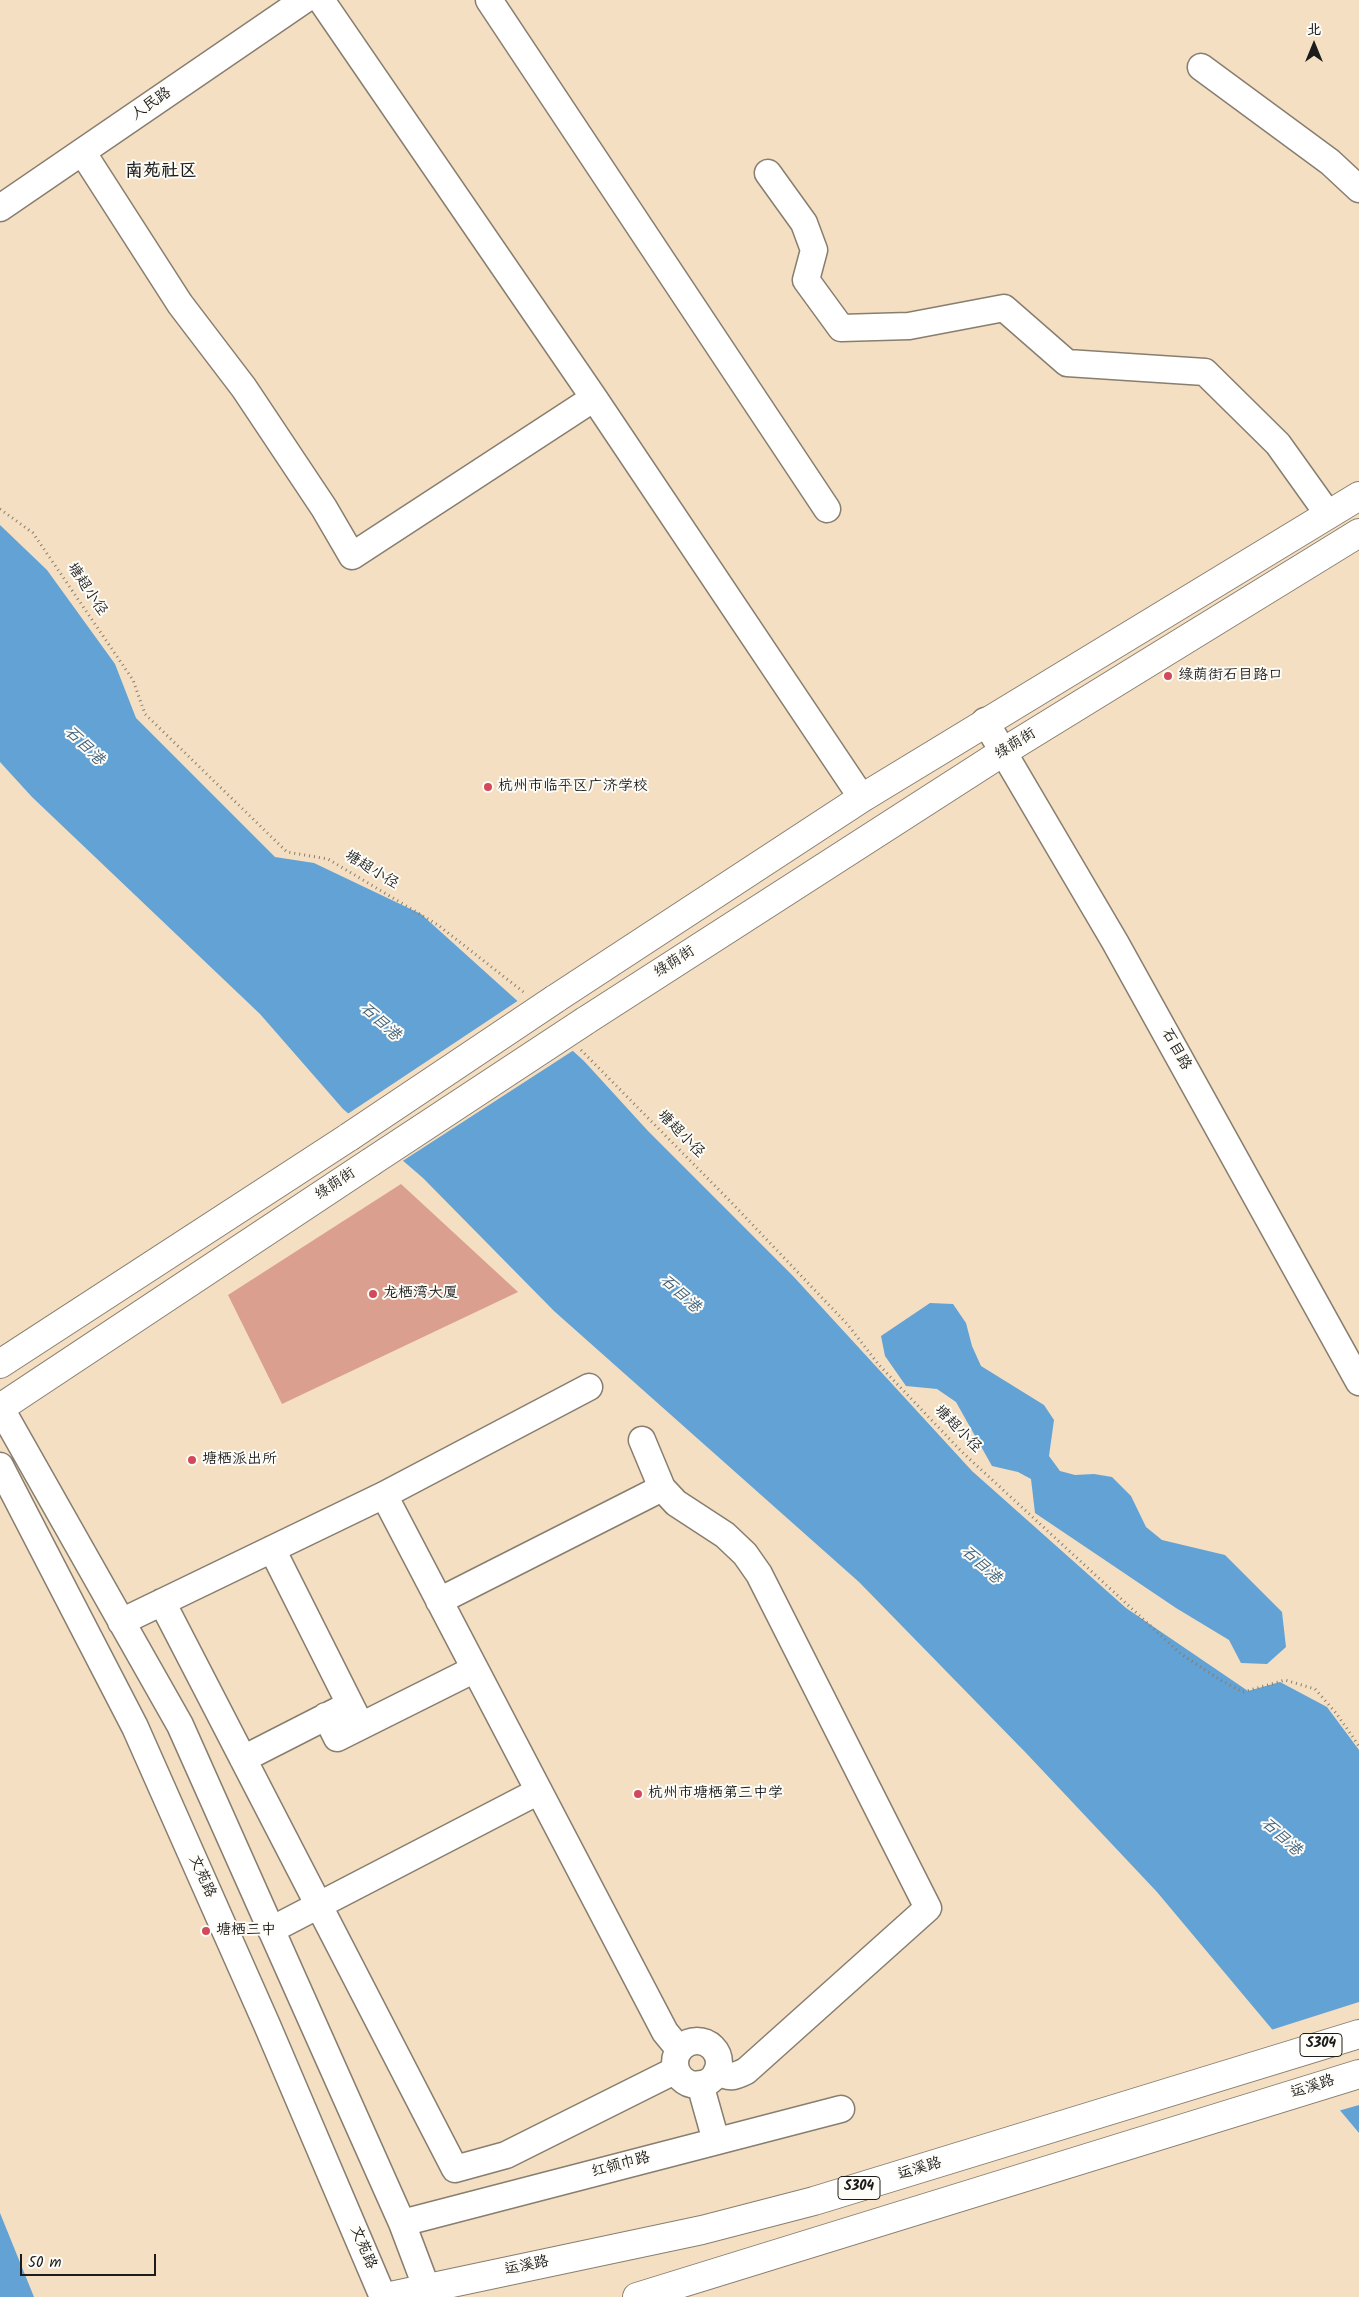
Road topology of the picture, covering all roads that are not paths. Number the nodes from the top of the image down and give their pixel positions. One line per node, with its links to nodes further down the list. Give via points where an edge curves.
1 (304, 0): 5 (street, 人民路)
2 (321, 0): 9 (street)
3 (489, 0): 11 (street)
4 (1201, 67): 7 (street, via 1330,162)
5 (83, 153): 8 (street, 人民路); 9 (street, via 180,304 244,388 352,556)
6 (768, 173): 12 (street, via 804,223 814,250 806,280 841,328 909,326 1004,308 1067,363 1205,372 1278,444)
7 (1359, 189)
8 (0, 208)
9 (594, 398): 16 (street)
10 (1359, 496): 12 (main road)
11 (827, 509)
12 (1328, 514): 14 (main road)
13 (1357, 539): 15 (main road, 绿荫街)
14 (985, 722): 15 (street, 石目路); 16 (main road)
15 (1003, 752): 18 (street, 石目路, via 1116,942); 20 (main road, 绿荫街, bridge, via 585,1021)
16 (862, 798): 17 (main road, bridge)
17 (0, 1364)
18 (1359, 1382)
19 (588, 1387): 24 (street)
20 (0, 1407): 28 (street)
21 (642, 1440): 23 (street)
22 (0, 1466): 43 (street, 文苑路, via 135,1727)
23 (662, 1488): 26 (street); 38 (street, via 676,1502 725,1534 745,1554 758,1574 928,1908 746,2071 733,2077)
24 (384, 1495): 25 (street); 26 (street)
25 (272, 1549): 27 (street); 30 (street)
26 (439, 1601): 29 (street)
27 (162, 1602): 28 (street); 31 (street)
28 (122, 1622): 34 (street, via 180,1725)
29 (475, 1670): 30 (street); 32 (street)
30 (356, 1715): 31 (street, via 326,1716)
31 (243, 1759): 33 (street)
32 (539, 1792): 33 (street); 36 (street)
33 (319, 1906): 34 (street); 36 (street, via 455,2169 506,2155)
34 (271, 1930): 41 (street)
35 (1359, 2034): 42 (main road, 运溪路 / S304, via 814,2201)
36 (678, 2060): 38 (street, via 686,2082); 38 (street, via 684,2044 698,2041 711,2046 718,2058)
37 (1359, 2074): 44 (main road, 运溪路 / S304)
38 (708, 2078): 40 (street)
39 (841, 2109): 40 (street, 红领巾路)
40 (716, 2141): 41 (street, 红领巾路)
41 (402, 2223): 42 (street)
42 (429, 2292): 43 (main road, 运溪路 / S304)
43 (384, 2297)
44 (637, 2297)

